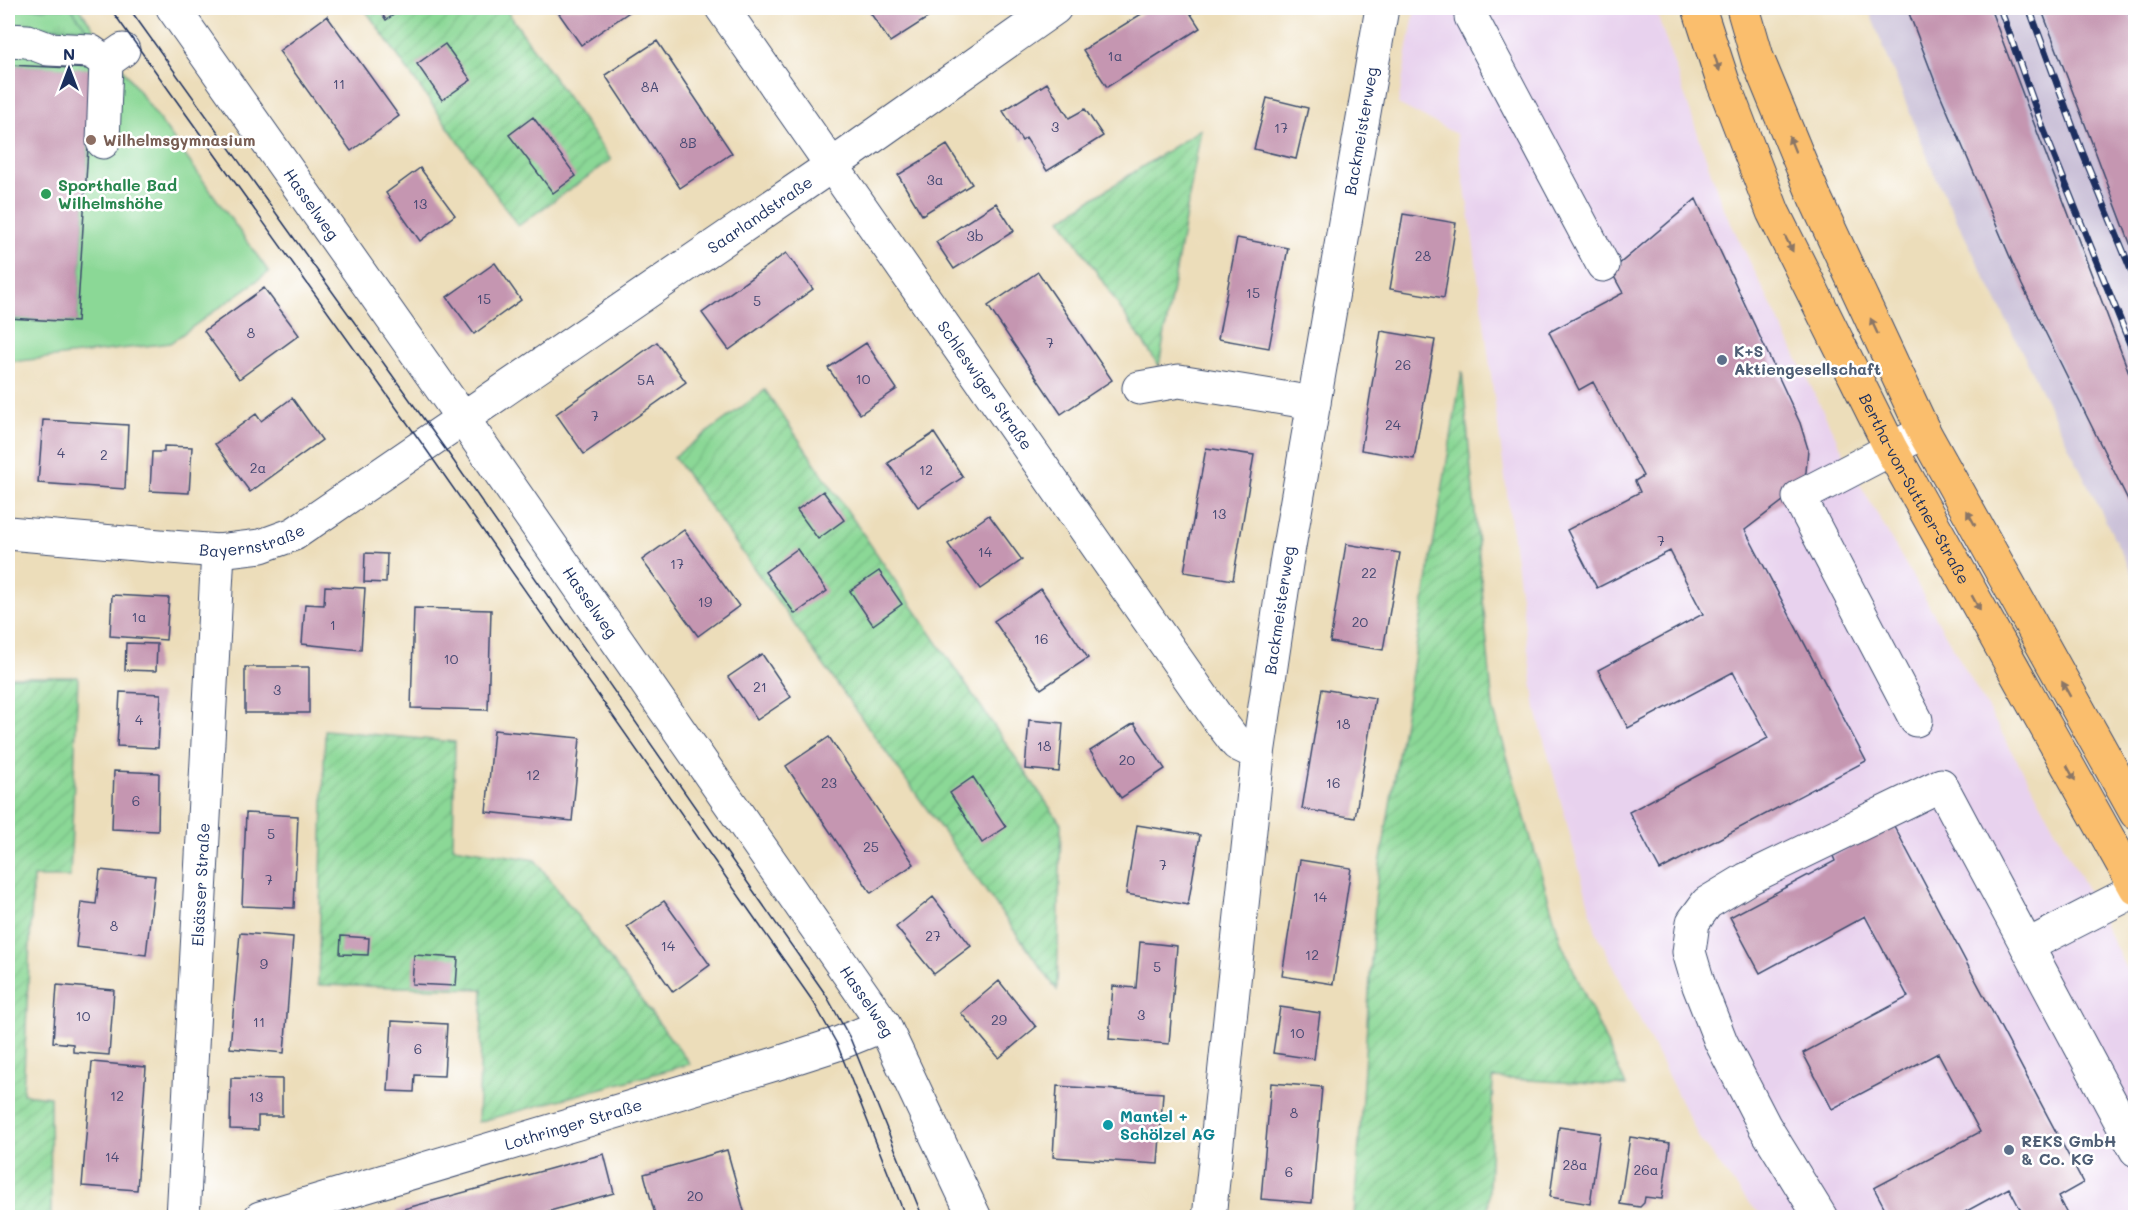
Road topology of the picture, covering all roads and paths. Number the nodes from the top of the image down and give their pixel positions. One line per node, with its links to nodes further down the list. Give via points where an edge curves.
1 (173, 8): 14 (street, Hasselweg)
2 (722, 8): 10 (street, Schleswiger Straße)
3 (1055, 8): 10 (street, Saarlandstraße)
4 (1382, 8): 13 (street, Backmeisterweg)
5 (1471, 8): 11 (street, via 1471,17)
6 (1699, 8): 16 (main road, Bertha-von-Suttner-Straße, one-way to 16, via 1773,212)
7 (1743, 8): 15 (main road, Bertha-von-Suttner-Straße, one-way to 7, via 1815,198 1758,60)
8 (8, 40): 9 (street, via 115,56)
9 (103, 142)
10 (831, 166): 14 (street, Saarlandstraße); 20 (street, Schleswiger Straße, via 1218,719 1238,744)
11 (1603, 265)
12 (1139, 388): 13 (street, via 1179,381)
13 (1314, 403): 20 (street, Backmeisterweg)
14 (463, 419): 18 (street, Bayernstraße, via 294,534 261,546); 24 (street, Hasselweg)
15 (1924, 432): 16 (street); 21 (main road, Bertha-von-Suttner-Straße, one-way to 15)
16 (1891, 449): 19 (street, via 1799,497); 22 (main road, Bertha-von-Suttner-Straße, one-way to 22)
17 (8, 533): 18 (street, Bayernstraße)
18 (218, 551): 26 (street, Elsässer Straße)
19 (1916, 720)
20 (1258, 754): 29 (street, Backmeisterweg)
21 (2136, 813)
22 (2136, 889): 23 (street)
23 (2027, 946): 25 (street); 30 (street, via 1941,784 1707,903 1693,922 1689,952 1699,986 1721,1042)
24 (884, 1025): 27 (street, Lothringer Straße, via 776,1064); 28 (street, Hasselweg)
25 (2136, 1150)
26 (183, 1218)
27 (260, 1218)
28 (975, 1218)
29 (1209, 1218)
30 (1821, 1218)

